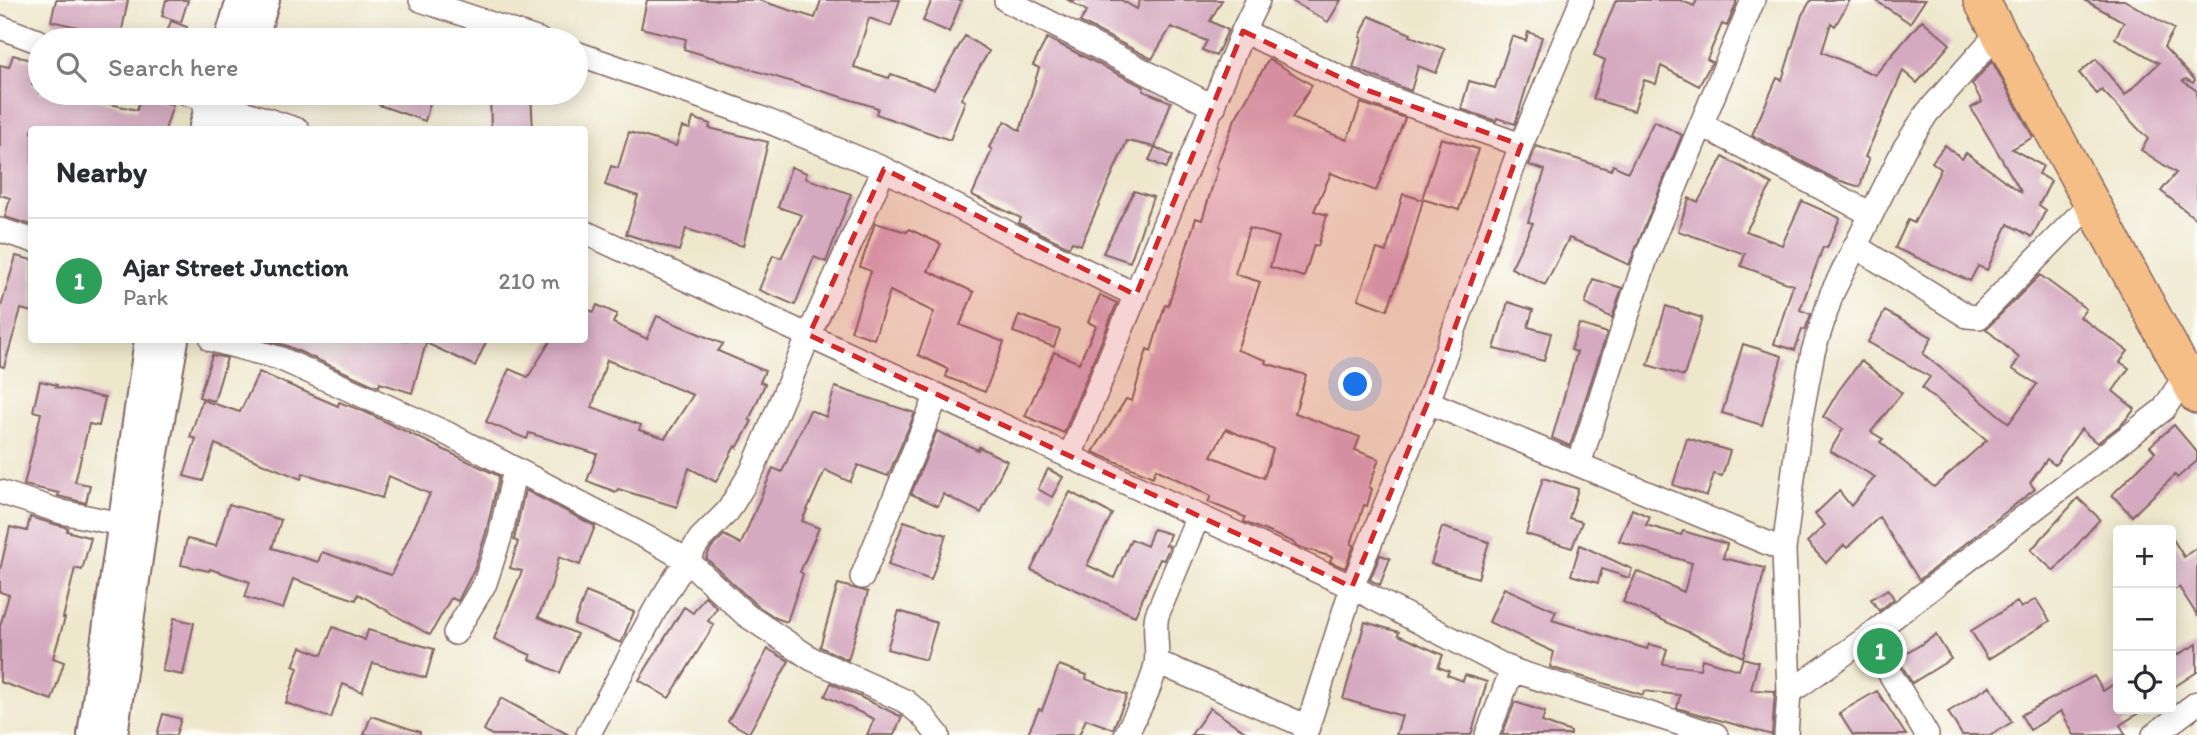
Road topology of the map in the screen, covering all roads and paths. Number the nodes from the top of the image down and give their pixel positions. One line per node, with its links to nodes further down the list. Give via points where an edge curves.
1 (241, 0): 11 (street)
2 (265, 0): 12 (street)
3 (421, 0): 13 (street)
4 (1006, 0): 19 (street)
5 (1258, 0): 14 (street)
6 (1582, 0): 23 (street)
7 (1753, 0): 20 (street)
8 (1981, 0): 9 (main road)
9 (2003, 16): 25 (main road); 26 (street, via 1927,113); 36 (main road)
10 (0, 27): 15 (street)
11 (233, 28)
12 (257, 28)
13 (504, 28)
14 (1243, 31): 19 (street); 23 (street, via 1363,89)
15 (28, 38)
16 (588, 57): 24 (street, via 758,117)
17 (216, 105): 21 (street)
18 (223, 105): 22 (street)
19 (1214, 107): 31 (street)
20 (1702, 125): 26 (street); 40 (street, via 1647,255)
21 (204, 126)
22 (286, 126)
23 (1521, 145): 38 (street)
24 (884, 169): 31 (street); 32 (street)
25 (2092, 202): 30 (street, via 1979,317 1967,316); 36 (main road)
26 (1871, 214): 30 (street)
27 (0, 230): 29 (street)
28 (588, 234): 32 (street)
29 (28, 239)
30 (1855, 246): 45 (street, via 1832,293 1813,352)
31 (1136, 295): 39 (street)
32 (809, 335): 37 (street); 46 (street, via 752,471)
33 (149, 343): 44 (street)
34 (173, 343): 58 (street)
35 (223, 343): 41 (street, via 279,358)
36 (2194, 373): 50 (street, via 2164,409)
37 (937, 395): 39 (street); 47 (street)
38 (1428, 402): 40 (street); 48 (street)
39 (1070, 456): 43 (street)
40 (1580, 464): 45 (street)
41 (515, 469): 46 (street); 49 (street, via 485,583)
42 (0, 492): 44 (street)
43 (1198, 516): 48 (street); 51 (street, via 1157,615)
44 (121, 524): 57 (street)
45 (1784, 550): 53 (street)
46 (688, 561): 55 (street, via 746,615 811,659 905,701); 59 (street, via 654,610)
47 (862, 577)
48 (1352, 587): 52 (street); 56 (street)
49 (455, 633)
50 (1868, 637): 53 (street); 65 (street)
51 (1157, 662): 56 (street); 61 (street)
52 (1513, 670): 62 (street); 63 (street)
53 (1789, 693): 64 (street)
54 (2197, 703): 66 (street)
55 (917, 725): 60 (street)
56 (1307, 731)
57 (92, 735)
58 (113, 735)
59 (588, 735)
60 (938, 735)
61 (1126, 735)
62 (1487, 735)
63 (1716, 735)
64 (1786, 735)
65 (1927, 735)
66 (2154, 735)

